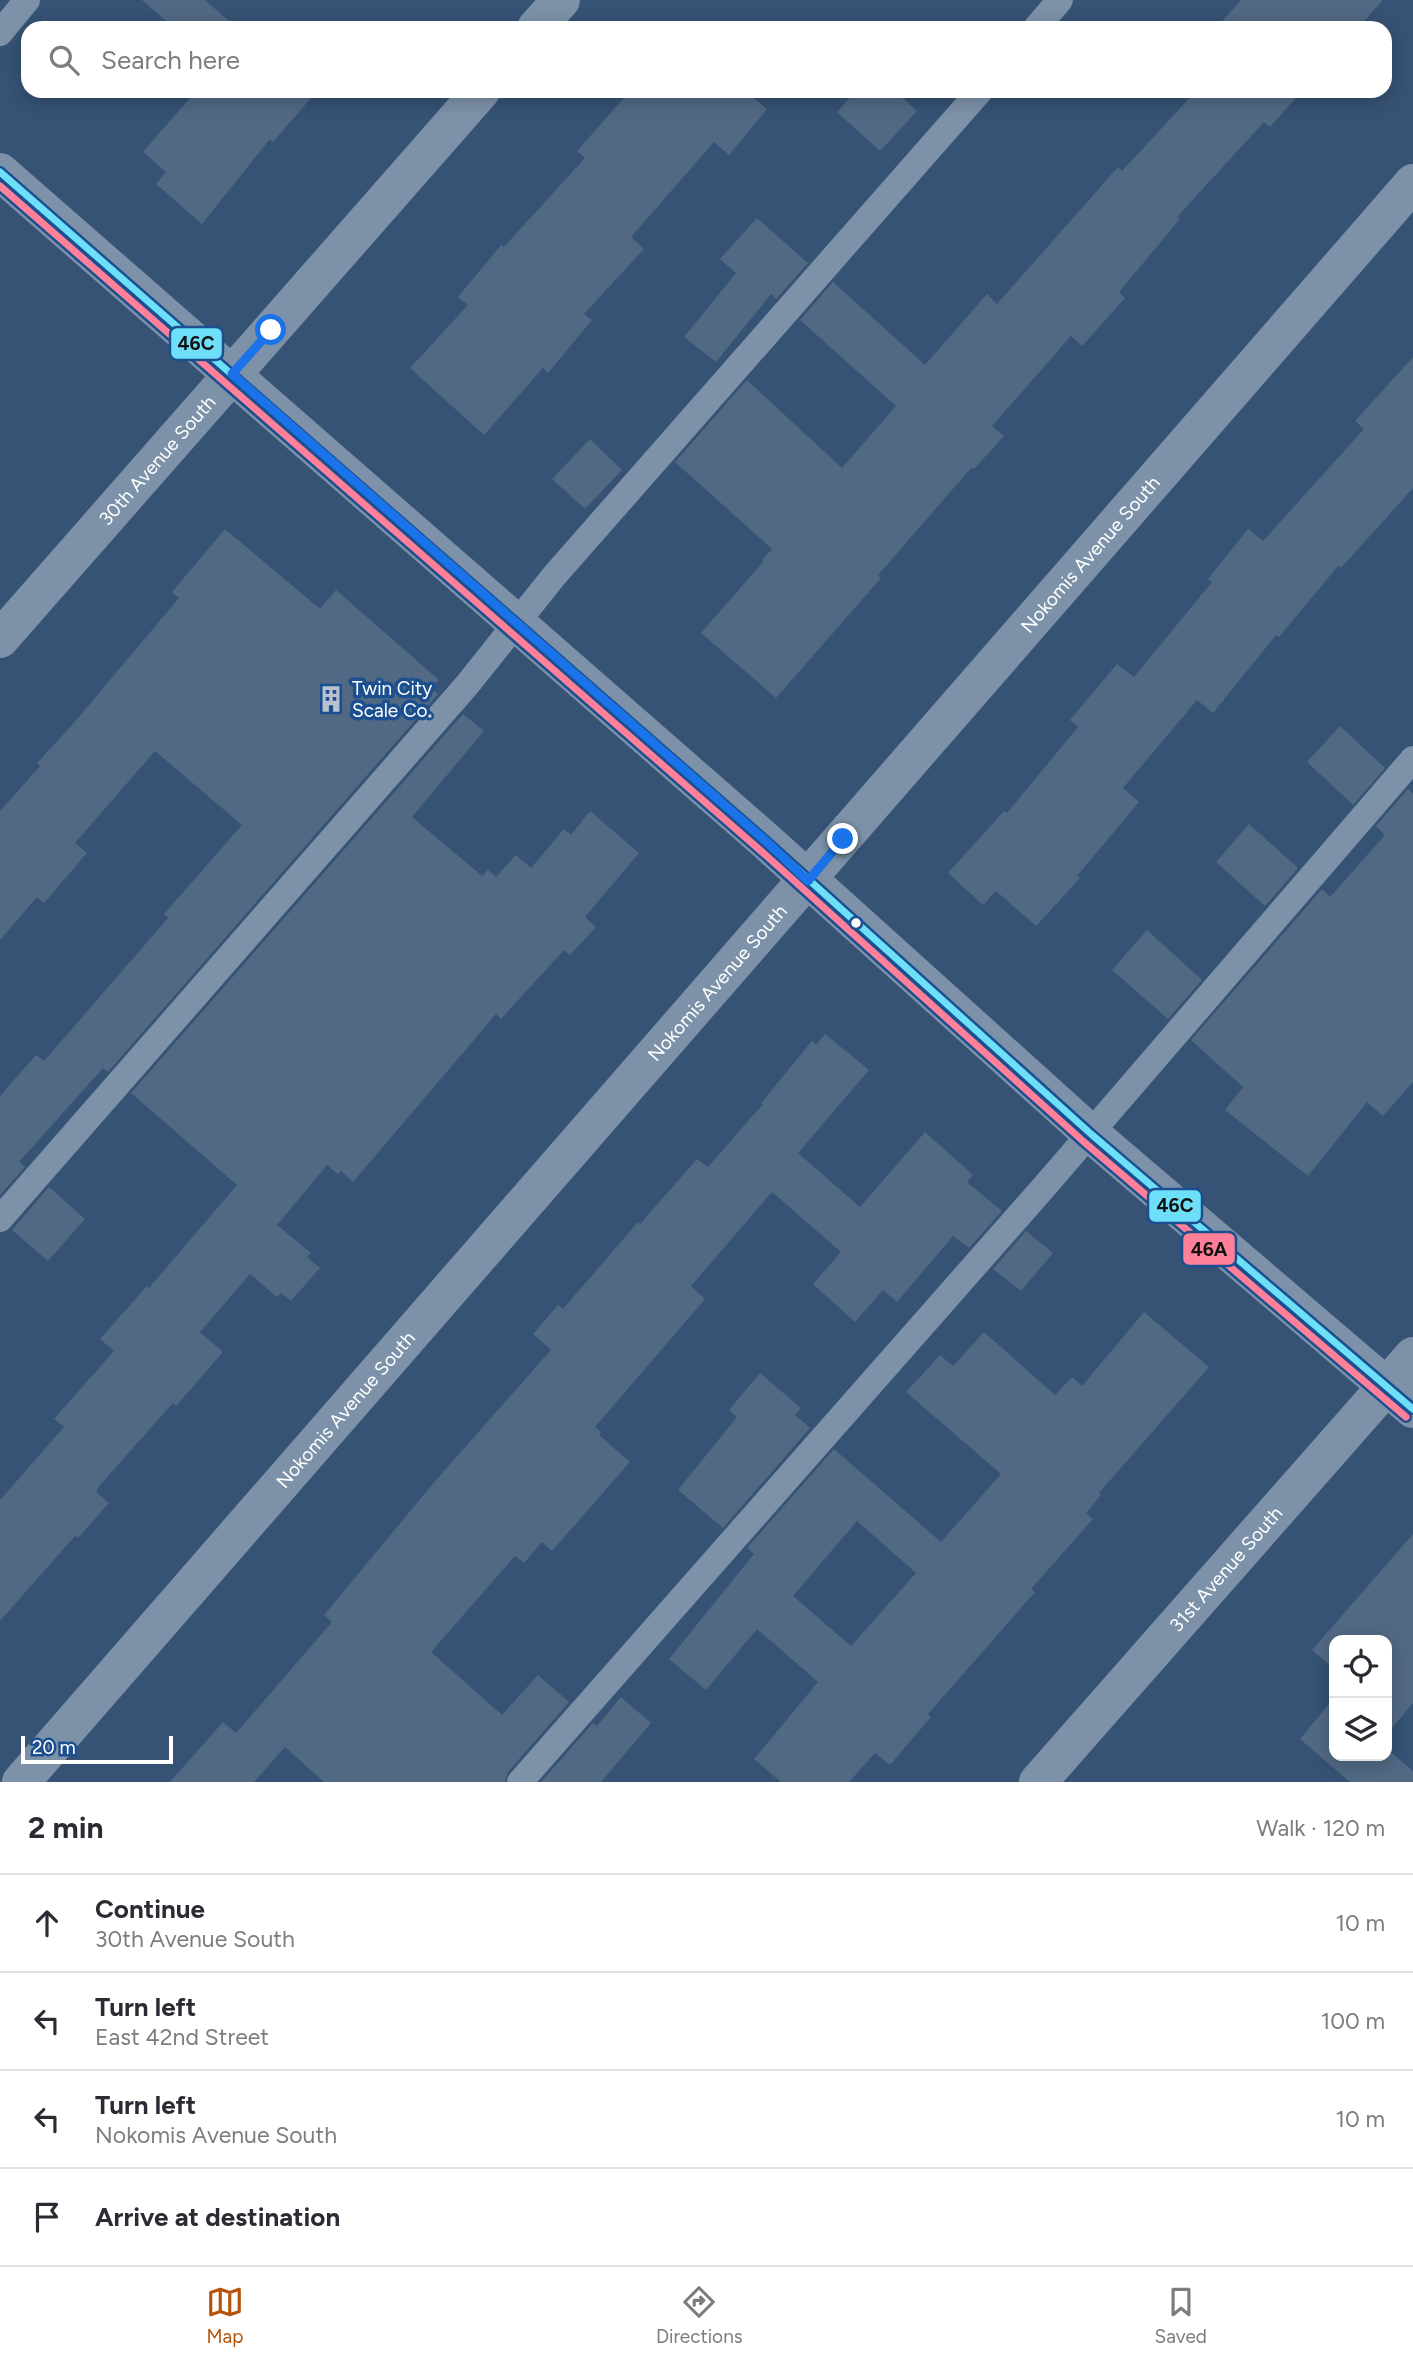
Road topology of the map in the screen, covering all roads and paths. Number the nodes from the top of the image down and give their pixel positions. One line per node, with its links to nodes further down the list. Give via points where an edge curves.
1 (27, 0): 6 (lane)
2 (561, 0): 4 (street)
3 (1060, 0): 5 (lane)
4 (542, 21)
5 (1042, 21)
6 (0, 33)
7 (475, 98): 11 (street, 30th Avenue South)
8 (974, 98): 12 (lane, via 554,576)
9 (0, 172): 11 (street)
10 (1413, 183): 15 (street, Nokomis Avenue South)
11 (232, 374): 12 (street); 13 (street, 30th Avenue South)
12 (517, 624): 15 (street); 17 (lane)
13 (0, 639)
14 (1413, 759): 16 (lane)
15 (808, 881): 16 (street); 20 (street, Nokomis Avenue South)
16 (1091, 1134): 19 (street); 21 (lane)
17 (0, 1219)
18 (1413, 1356): 19 (street, 31st Avenue South)
19 (1400, 1398): 22 (street, 31st Avenue South)
20 (21, 1782)
21 (520, 1782)
22 (1038, 1782)

